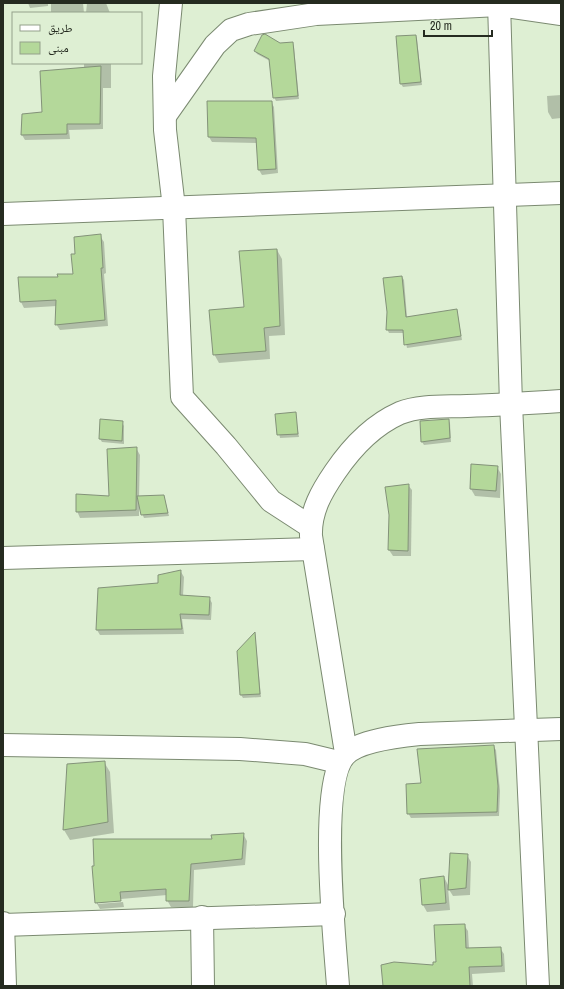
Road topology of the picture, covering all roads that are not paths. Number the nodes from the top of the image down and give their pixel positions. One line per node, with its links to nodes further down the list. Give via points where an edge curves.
1 (171, 3): 5 (street, via 164,76)
2 (499, 4): 3 (street); 4 (street); 7 (street)
3 (313, 9): 5 (street, via 231,30 215,45)
4 (561, 14)
5 (165, 116): 8 (street)
6 (561, 193): 7 (street)
7 (504, 194): 8 (street); 11 (street)
8 (174, 208): 9 (street); 12 (street, via 182,397 271,501)
9 (3, 214)
10 (561, 401): 11 (street)
11 (511, 404): 12 (street, via 427,408 401,413 384,422 366,435 342,461 317,501); 16 (street)
12 (311, 527): 13 (street)
13 (313, 549): 14 (street); 18 (street)
14 (3, 558)
15 (561, 729): 16 (street)
16 (526, 732): 18 (street, via 397,736 358,747); 25 (street)
17 (3, 745): 18 (street, via 240,748)
18 (342, 758): 19 (street, via 332,788 330,830)
19 (334, 914): 20 (street); 24 (street)
20 (202, 918): 21 (street); 23 (street)
21 (3, 925): 22 (street)
22 (5, 986)
23 (203, 986)
24 (338, 986)
25 (538, 986)

